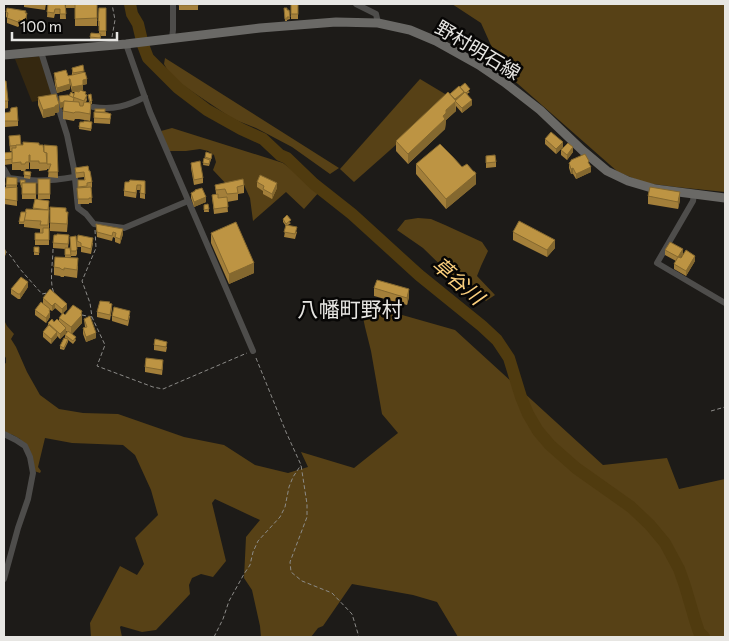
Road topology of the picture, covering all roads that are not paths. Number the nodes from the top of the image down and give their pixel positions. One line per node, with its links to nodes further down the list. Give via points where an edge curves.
1 (173, 4): 4 (street)
2 (356, 4): 3 (street, via 376,14)
3 (378, 23): 4 (main road, 野村明石線, via 336,22); 12 (main road, 野村明石線, via 410,30 479,65 540,110 607,171 655,189)
4 (172, 38): 5 (main road, 野村明石線)
5 (128, 44): 6 (main road, 野村明石線); 8 (street)
6 (41, 52): 7 (main road, 野村明石線); 11 (street, via 67,135)
7 (4, 55)
8 (145, 97): 9 (street, via 120,108); 14 (street)
9 (93, 107)
10 (4, 169): 11 (street, via 9,178 54,180)
11 (74, 177): 14 (street, via 78,208 94,224 124,228)
12 (694, 194): 13 (main road, 野村明石線); 15 (street, via 657,264)
13 (725, 198)
14 (188, 201): 16 (street)
15 (725, 303)
16 (253, 351)
17 (4, 434): 18 (street, via 25,446 33,473)
18 (4, 578)

